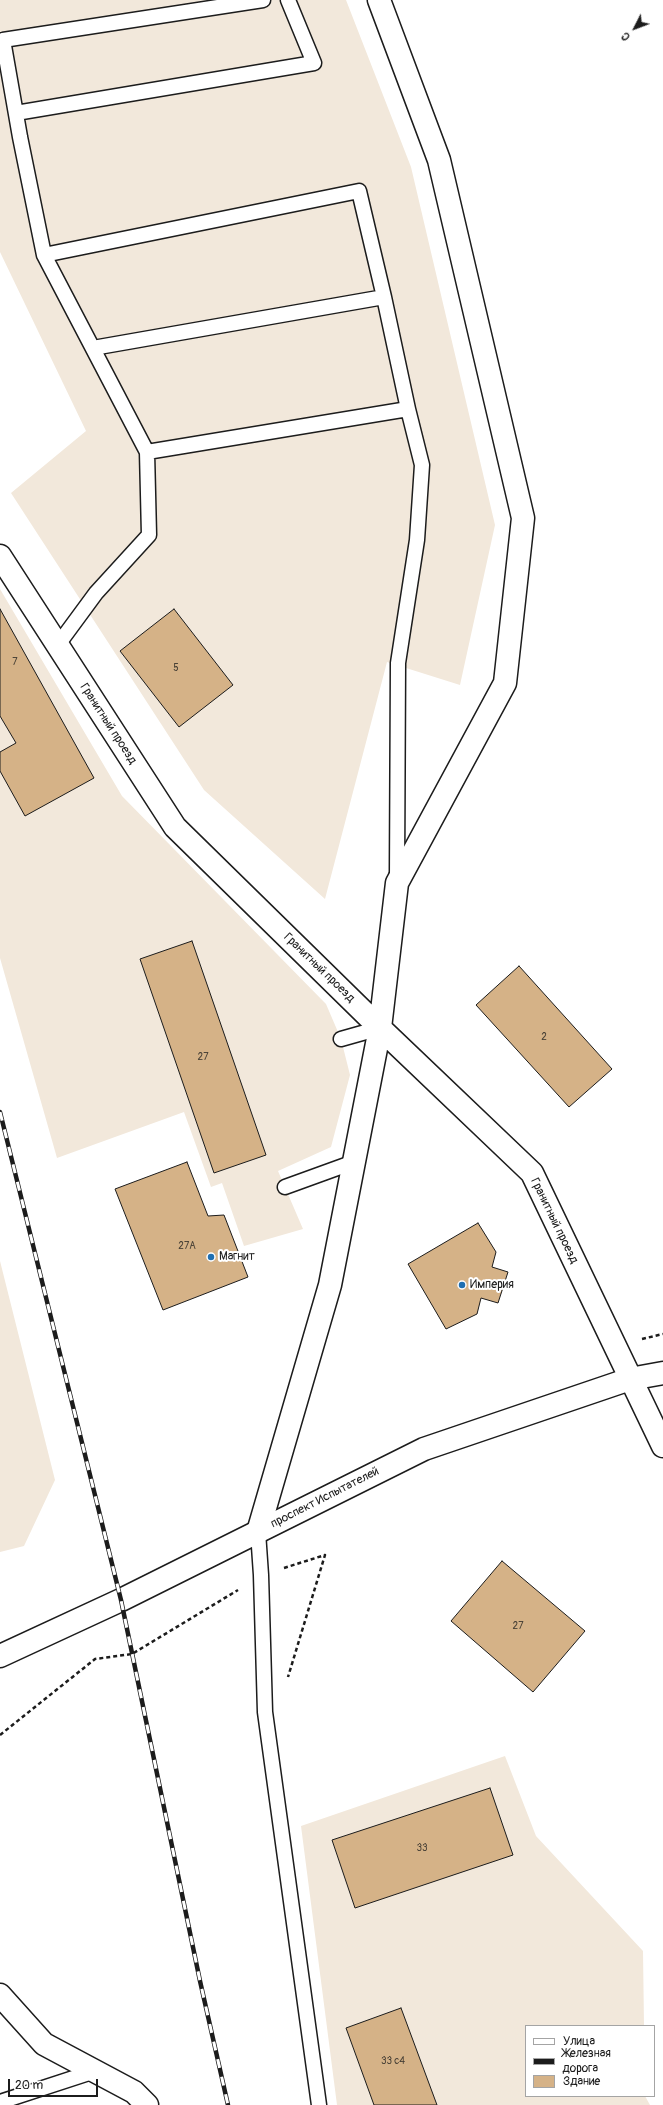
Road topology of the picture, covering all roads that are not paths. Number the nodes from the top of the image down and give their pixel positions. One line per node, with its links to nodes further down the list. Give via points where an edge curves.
1 (263, 0): 4 (lane, via 3,40)
2 (288, 0): 4 (lane, via 314,63)
3 (379, 0): 12 (street, via 439,160 523,518 505,683)
4 (16, 113): 5 (lane)
5 (44, 255): 6 (lane, via 359,191); 7 (lane)
6 (384, 297): 7 (lane); 8 (lane)
7 (93, 348): 9 (lane)
8 (408, 409): 9 (lane); 12 (lane, via 422,465 417,540 398,663)
9 (147, 452): 11 (lane, via 150,535 96,593)
10 (0, 556): 11 (street, Гранитный проезд)
11 (57, 646): 13 (street, Гранитный проезд, via 175,827)
12 (397, 883): 13 (street)
13 (380, 1028): 14 (lane); 15 (street); 18 (street, Гранитный проезд, via 532,1173)
14 (340, 1039)
15 (354, 1162): 16 (lane); 20 (street, via 330,1286)
16 (286, 1187)
17 (663, 1374): 18 (street, проспект Испытателей)
18 (630, 1379): 19 (street, Гранитный проезд); 20 (street, проспект Испытателей, via 424,1449)
19 (663, 1446)
20 (258, 1532): 21 (street, проспект Испытателей); 26 (lane, via 264,1712)
21 (0, 1656)
22 (0, 1995): 23 (street, via 44,2044)
23 (95, 2071): 24 (lane); 25 (street, via 134,2092)
24 (0, 2102)
25 (147, 2105)
26 (319, 2105)

